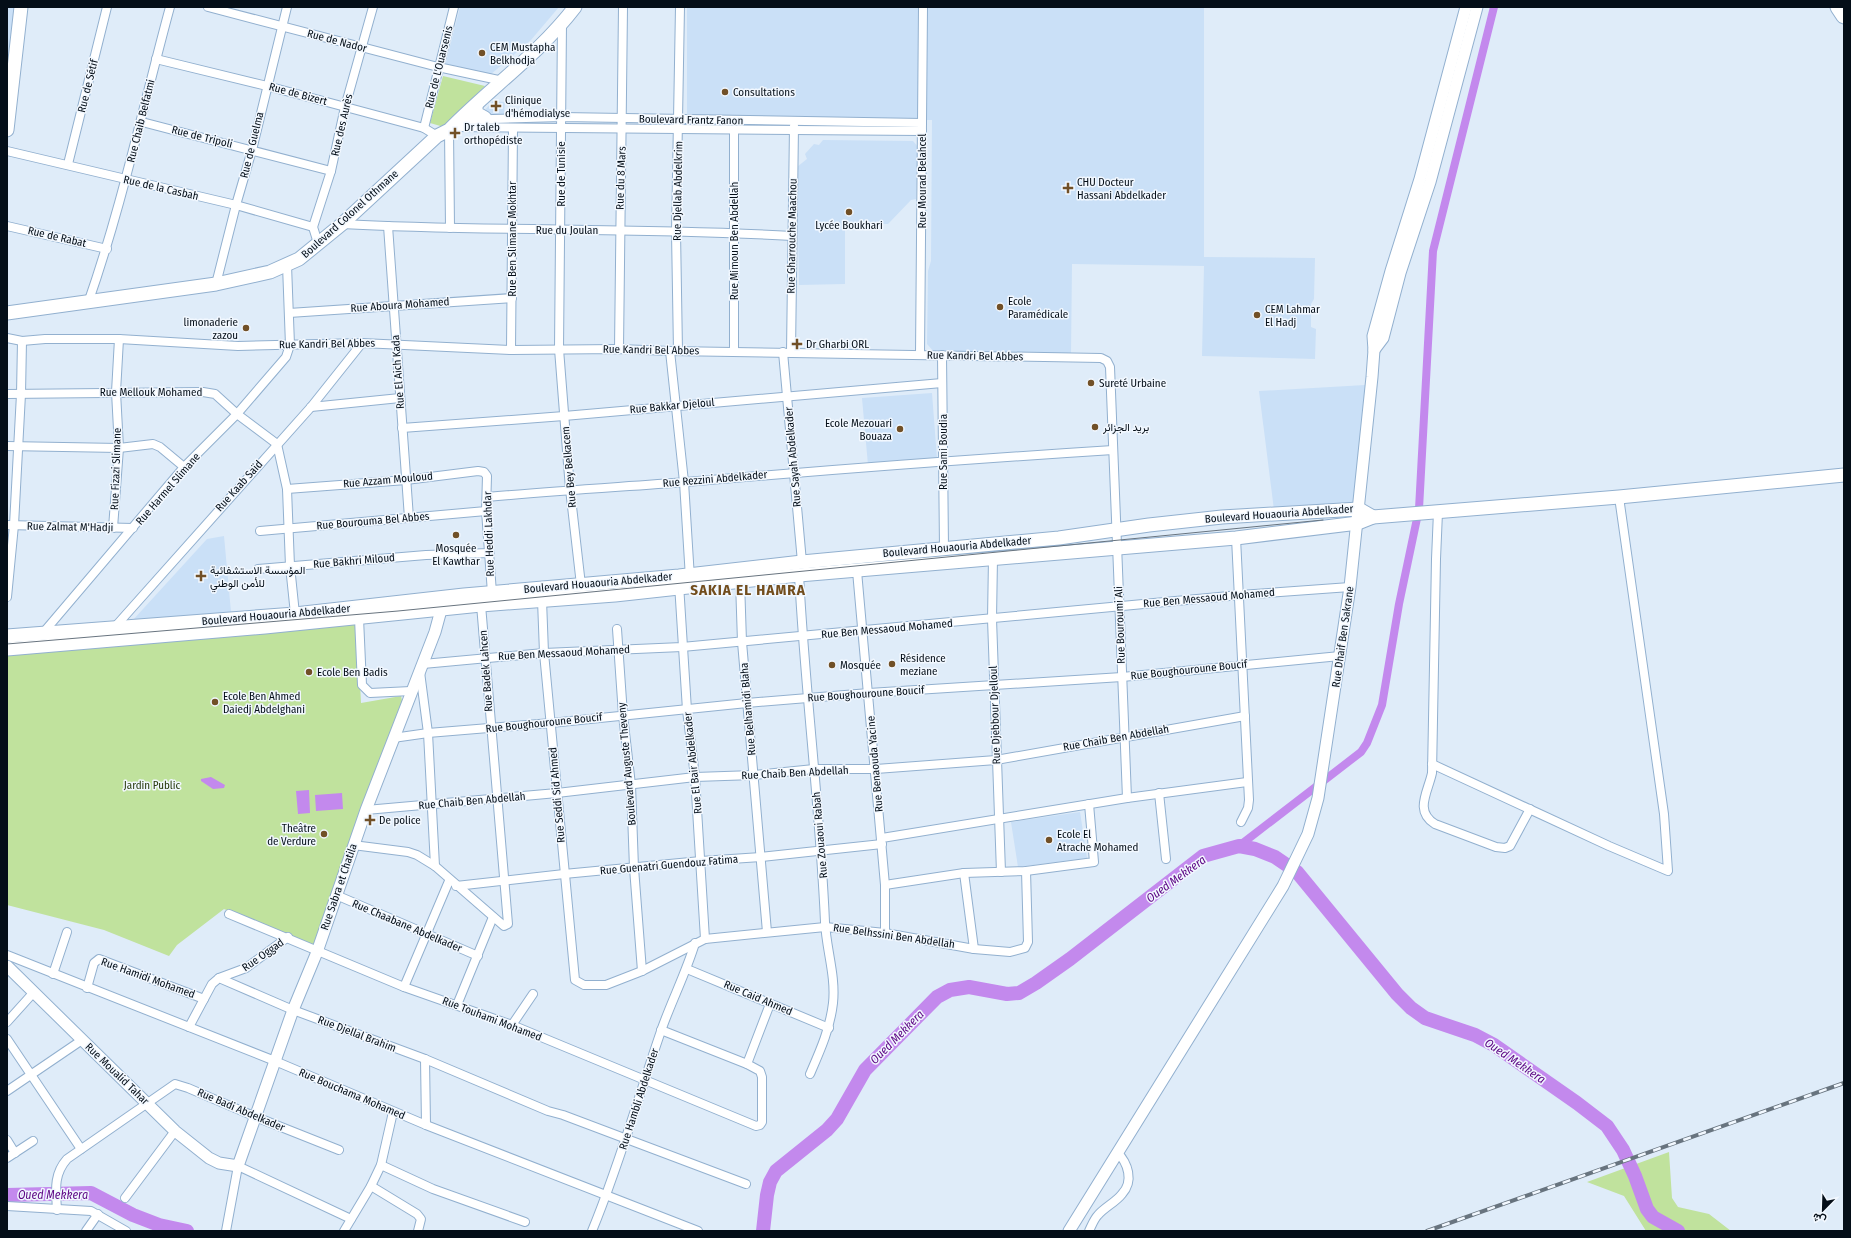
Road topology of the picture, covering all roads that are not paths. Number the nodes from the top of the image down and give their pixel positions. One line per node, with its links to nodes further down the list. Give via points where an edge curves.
1 (21, 7): 21 (main road)
2 (107, 7): 47 (street, Rue de Sétif)
3 (170, 7): 20 (street, Rue Chaib Belfatmi)
4 (208, 7): 17 (street, Rue de Nador)
5 (287, 7): 17 (street, Rue de Guelma)
6 (373, 7): 18 (street, Rue des Aurès)
7 (454, 7): 22 (street, Rue de L'Ouarsenis)
8 (575, 7): 16 (main road, Boulevard Colonel Othmane)
9 (623, 7): 29 (street, Rue du 8 Mars)
10 (680, 7): 30 (street, Rue Djellab Abdelkrim)
11 (923, 7): 34 (street, Rue Mourad Belahcel)
12 (1466, 7): 19 (main road)
13 (1477, 7): 19 (main road)
14 (1838, 7): 15 (highway)
15 (1844, 16)
16 (562, 24): 23 (main road, Boulevard Colonel Othmane); 28 (street, Rue de Tunisie)
17 (282, 27): 18 (street, Rue de Nador); 24 (street, Rue de Guelma)
18 (362, 48): 22 (street, Rue de Nador); 26 (street, Rue des Aurès)
19 (1461, 48): 113 (main road, Rue Dhaif Ben Sakrane, via 1430,182 1382,338 1374,350)
20 (156, 59): 24 (street, Rue de Bizert); 33 (street, Rue Chaib Belfatmi)
21 (11, 64): 39 (main road)
22 (438, 67): 23 (street, Rue de Nador); 35 (street, Rue de L'Ouarsenis)
23 (503, 81): 25 (main road, Boulevard Colonel Othmane)
24 (267, 86): 26 (street, Rue de Bizert); 45 (street, Rue de Guelma)
25 (476, 105): 27 (main road, via 476,113); 36 (main road, Boulevard Colonel Othmane)
26 (345, 107): 35 (street, Rue de Bizert); 48 (street, Rue des Aurès)
27 (485, 118): 28 (street, Boulevard Frantz Fanon); 36 (street, Boulevard Frantz Fanon)
28 (562, 118): 29 (street, Boulevard Frantz Fanon); 38 (street, Rue de Tunisie)
29 (622, 119): 30 (street, Boulevard Frantz Fanon); 40 (street, Rue du 8 Mars)
30 (679, 120): 31 (street, Boulevard Frantz Fanon); 41 (street, Rue Djellab Abdelkrim)
31 (761, 121): 32 (street, Boulevard Frantz Fanon); 43 (street)
32 (794, 121): 34 (street, Boulevard Frantz Fanon); 44 (street, Rue Gharrouche Maachou)
33 (142, 122): 45 (street, Rue de Tripoli); 49 (street, Rue Chaib Belfatmi)
34 (922, 127): 44 (street); 84 (street, Rue Mourad Belahcel)
35 (424, 128): 36 (street, Rue de Bizert)
36 (449, 128): 37 (street); 51 (main road, Boulevard Colonel Othmane); 55 (street)
37 (513, 128): 38 (street); 56 (street, Rue Ben Slimane Mokhtar)
38 (561, 128): 40 (street); 57 (street, Rue de Tunisie)
39 (7, 130)
40 (622, 130): 41 (street); 58 (street, Rue du 8 Mars)
41 (679, 130): 42 (street); 59 (street, Rue Djellab Abdelkrim)
42 (734, 130): 43 (street); 60 (street, Rue Mimoun Ben Abdellah)
43 (760, 130): 44 (street)
44 (794, 131): 61 (street, Rue Gharrouche Maachou)
45 (252, 150): 48 (street, Rue de Tripoli); 50 (street, Rue de Guelma)
46 (7, 151): 47 (street, Rue de la Casbah)
47 (68, 164): 49 (street, Rue de la Casbah)
48 (331, 171): 54 (street, Rue des Aurès)
49 (126, 180): 50 (street, Rue de la Casbah); 63 (street, Rue Chaib Belfatmi)
50 (236, 205): 54 (street, Rue de la Casbah); 65 (street, Rue de Guelma)
51 (342, 224): 53 (street, Rue du Joulan); 62 (main road, Boulevard Colonel Othmane)
52 (7, 226): 63 (street, Rue de Rabat)
53 (388, 226): 55 (street, Rue du Joulan); 68 (street, Rue El Aich Kada)
54 (314, 227): 62 (street)
55 (450, 228): 56 (street, Rue du Joulan)
56 (513, 230): 57 (street, Rue du Joulan); 66 (street, Rue Ben Slimane Mokhtar)
57 (561, 230): 58 (street, Rue du Joulan); 78 (street, Rue de Tunisie)
58 (619, 231): 59 (street, Rue du Joulan); 79 (street, Rue du 8 Mars)
59 (676, 232): 60 (street, Rue du Joulan); 81 (street, Rue Djellab Abdelkrim)
60 (735, 233): 61 (street, Rue du Joulan); 82 (street, Rue Mimoun Ben Abdellah)
61 (792, 236): 83 (street, Rue Gharrouche Maachou)
62 (318, 243): 64 (main road, Boulevard Colonel Othmane, via 299,259)
63 (107, 249): 67 (street, Rue Chaib Belfatmi)
64 (287, 265): 65 (main road, Boulevard Colonel Othmane, via 270,272); 70 (street)
65 (216, 284): 67 (main road, Boulevard Colonel Othmane)
66 (512, 298): 68 (street, Rue Aboura Mohamed); 80 (street, Rue Ben Slimane Mokhtar)
67 (88, 303): 69 (main road, Boulevard Colonel Othmane)
68 (394, 305): 70 (street, Rue Aboura Mohamed); 76 (street, Rue El Aich Kada)
69 (13, 311): 71 (main road)
70 (289, 312): 77 (street)
71 (7, 316)
72 (7, 338): 74 (street, Rue Kandri Bel Abbes)
73 (118, 340): 74 (street, Rue Kandri Bel Abbes); 77 (street, Rue Kandri Bel Abbes, via 238,346); 87 (street, Rue Fizazi Slimane)
74 (22, 341): 89 (street)
75 (362, 343): 76 (street, Rue Kandri Bel Abbes); 77 (street, Rue Kandri Bel Abbes); 93 (street, Rue Kaab Saïd)
76 (395, 344): 80 (street, Rue Kandri Bel Abbes); 91 (street, Rue El Aich Kada)
77 (290, 345): 94 (street, Rue Harmel Slimane, via 282,364)
78 (559, 349): 79 (street, Rue Kandri Bel Abbes); 80 (street, Rue Kandri Bel Abbes); 95 (street, Rue Bey Belkacem)
79 (619, 349): 81 (street, Rue Kandri Bel Abbes)
80 (511, 350)
81 (674, 351): 82 (street, Rue Kandri Bel Abbes); 92 (street, Rue Djellab Abdelkrim)
82 (734, 351): 83 (street, Rue Kandri Bel Abbes)
83 (787, 352): 84 (street, Rue Kandri Bel Abbes); 90 (street, Rue Sayah Abdelkader)
84 (920, 355): 85 (street, Rue Kandri Bel Abbes)
85 (942, 355): 86 (street, Rue Sami Boudia); 101 (street, Rue Kandri Bel Abbes, via 1101,358 1107,361 1110,367)
86 (942, 383): 90 (street, Rue Bakkar Djeloul); 102 (street, Rue Sami Boudia)
87 (116, 392): 89 (street, Rue Mellouk Mohamed); 94 (street, Rue Mellouk Mohamed, via 210,392); 100 (street, Rue Fizazi Slimane)
88 (7, 394): 89 (street, Rue Mellouk Mohamed)
89 (21, 394): 99 (street)
90 (788, 395): 92 (street, Rue Bakkar Djeloul); 104 (street, Rue Sayah Abdelkader)
91 (400, 398): 93 (street); 96 (street, Rue El Aich Kada)
92 (677, 406): 95 (street, Rue Bakkar Djeloul); 108 (street, Rue Djellab Abdelkrim)
93 (311, 407): 97 (street, Rue Kaab Saïd)
94 (237, 414): 97 (street, Rue Mellouk Mohamed); 103 (street, Rue Harmel Slimane)
95 (564, 416): 96 (street, Rue Bakkar Djeloul); 110 (street, Rue Bey Belkacem)
96 (402, 428): 107 (street, Rue El Aich Kada)
97 (277, 444): 109 (street); 149 (street, Rue Kaab Saïd)
98 (7, 446): 99 (street)
99 (17, 447): 100 (street); 119 (street)
100 (119, 448): 103 (street, via 156,445); 120 (street, Rue Fizazi Slimane)
101 (1113, 450): 102 (street, Rue Rezzini Abdelkader); 123 (street, Rue Kandri Bel Abbes)
102 (943, 460): 104 (street, Rue Rezzini Abdelkader); 126 (street, Rue Sami Boudia)
103 (184, 467): 121 (street, Rue Harmel Slimane)
104 (795, 472): 108 (street, Rue Rezzini Abdelkader); 130 (street, Rue Sayah Abdelkader)
105 (1844, 475): 111 (main road)
106 (487, 476): 107 (street, Rue Azzam Mouloud, via 484,472 478,471); 112 (street, Rue Heddi Lakhdar)
107 (406, 480): 109 (street, Rue Azzam Mouloud); 117 (street, Rue El Aich Kada)
108 (684, 482): 110 (street, Rue Rezzini Abdelkader); 135 (street, Rue El Bair Abdelkader)
109 (287, 489): 122 (street)
110 (570, 489): 112 (street, Rue Rezzini Abdelkader); 137 (street, Rue Bey Belkacem)
111 (1619, 497): 115 (main road); 192 (street, via 1664,814 1668,870)
112 (488, 498): 114 (street, Rue Heddi Lakhdar)
113 (1359, 509): 116 (main road, Boulevard Houaouria Abdelkader); 118 (main road, Rue Dhaif Ben Sakrane); 123 (main road, Boulevard Houaouria Abdelkader, via 1222,517)
114 (486, 511): 117 (street, Rue Bourouma Bel Abbes); 128 (street, Rue Heddi Lakhdar)
115 (1433, 513): 116 (main road); 179 (street, via 1436,559)
116 (1373, 517): 118 (main road, Boulevard Houaouria Abdelkader)
117 (409, 518): 122 (street, Rue Bourouma Bel Abbes)
118 (1358, 523): 125 (main road, Boulevard Houaouria Abdelkader); 138 (main road, Rue Dhaif Ben Sakrane)
119 (10, 525): 120 (street, Rue Zalmat M'Hadji); 141 (street)
120 (113, 528): 121 (street, Rue Zalmat M'Hadji)
121 (133, 528): 152 (street, Rue Harmel Slimane)
122 (288, 528): 124 (street, Rue Bourouma Bel Abbes); 131 (street)
123 (1117, 529): 126 (main road, Boulevard Houaouria Abdelkader, via 1059,538); 127 (street, Rue Kandri Bel Abbes)
124 (260, 531)
125 (1236, 538): 127 (main road, Boulevard Houaouria Abdelkader); 140 (street)
126 (944, 548): 130 (main road, Boulevard Houaouria Abdelkader)
127 (1118, 548): 129 (main road, Boulevard Houaouria Abdelkader); 145 (street, Rue Bouroumi Ali)
128 (490, 553): 131 (street, Rue Bakhri Miloud, via 426,555); 139 (street, Rue Heddi Lakhdar)
129 (993, 558): 133 (main road, Boulevard Houaouria Abdelkader); 148 (street, Rue Djebbour Djelloul)
130 (802, 562): 135 (main road, Boulevard Houaouria Abdelkader)
131 (290, 566): 132 (street, Rue Bakhri Miloud); 146 (street)
132 (258, 569)
133 (857, 571): 134 (main road, Boulevard Houaouria Abdelkader); 151 (street, Rue Benaouda Yacine)
134 (799, 575): 136 (main road, Boulevard Houaouria Abdelkader); 154 (street, Rue Zouaoui Rabah)
135 (685, 581): 136 (main road, Boulevard Houaouria Abdelkader); 137 (main road, Boulevard Houaouria Abdelkader); 142 (main road, Boulevard Houaouria Abdelkader); 156 (street, Rue El Bair Abdelkader)
136 (740, 581): 155 (street, Rue Belhamidi Blaha)
137 (581, 585): 139 (main road, Boulevard Houaouria Abdelkader)
138 (1350, 587): 140 (street, Rue Ben Messaoud Mohamed); 160 (main road, Rue Dhaif Ben Sakrane)
139 (492, 593): 143 (main road, Boulevard Houaouria Abdelkader)
140 (1240, 595): 145 (street, Rue Ben Messaoud Mohamed); 162 (street)
141 (7, 597)
142 (542, 600): 144 (main road, Boulevard Houaouria Abdelkader); 159 (street, Rue Seddi Sid Ahmed)
143 (441, 604): 144 (main road, Boulevard Houaouria Abdelkader); 146 (main road, Boulevard Houaouria Abdelkader); 147 (main road, Boulevard Houaouria Abdelkader); 163 (main road, Rue Sabra et Chatila, via 436,632)
144 (481, 605): 161 (street, Rue Badek Lahcen)
145 (1120, 607): 148 (street, Rue Ben Messaoud Mohamed); 164 (street, Rue Bouroumi Ali)
146 (295, 614): 149 (main road, Boulevard Houaouria Abdelkader)
147 (359, 618): 157 (main road, Boulevard Houaouria Abdelkader); 166 (street, via 362,686 370,692)
148 (992, 619): 151 (street, Rue Ben Messaoud Mohamed); 165 (street, Rue Djebbour Djelloul)
149 (114, 628): 152 (main road, Boulevard Houaouria Abdelkader)
150 (616, 628): 158 (street, Boulevard Auguste Theveny)
151 (861, 631): 154 (street, Rue Ben Messaoud Mohamed); 167 (street, Rue Benaouda Yacine)
152 (43, 633): 153 (main road, Boulevard Houaouria Abdelkader)
153 (7, 636)
154 (802, 637): 155 (street, Rue Ben Messaoud Mohamed); 168 (street, Rue Zouaoui Rabah)
155 (742, 642): 156 (street, Rue Ben Messaoud Mohamed); 169 (street, Rue Belhamidi Blaha)
156 (682, 647): 158 (street, Rue Ben Messaoud Mohamed); 170 (street, Rue El Bair Abdelkader)
157 (7, 648)
158 (618, 650): 159 (street, Rue Ben Messaoud Mohamed); 171 (street, Boulevard Auguste Theveny)
159 (544, 653): 161 (street, Rue Ben Messaoud Mohamed); 173 (street, Rue Seddi Sid Ahmed)
160 (1340, 656): 162 (street, Rue Boughouroune Boucif); 265 (main road, Rue Dhaif Ben Sakrane, via 1318,798 1300,854 1283,886)
161 (484, 658): 163 (street, Rue Ben Messaoud Mohamed); 174 (street, Rue Badek Lahcen)
162 (1243, 664): 164 (street, Rue Boughouroune Boucif); 172 (street)
163 (421, 668): 166 (main road, Rue Sabra et Chatila); 175 (street)
164 (1122, 677): 165 (street, Rue Boughouroune Boucif); 176 (street, Rue Bouroumi Ali)
165 (994, 684): 167 (street, Rue Boughouroune Boucif); 178 (street, Rue Djebbour Djelloul)
166 (411, 691): 177 (main road, Rue Sabra et Chatila)
167 (868, 693): 168 (street, Rue Boughouroune Boucif); 181 (street, Rue Benaouda Yacine)
168 (809, 698): 169 (street, Rue Boughouroune Boucif); 180 (street, Rue Zouaoui Rabah)
169 (747, 703): 170 (street, Rue Boughouroune Boucif); 182 (street, Rue Belhamidi Blaha)
170 (687, 710): 171 (street, Rue Boughouroune Boucif); 183 (street, Rue El Bair Abdelkader)
171 (623, 715): 173 (street, Rue Boughouroune Boucif); 185 (street, Boulevard Auguste Theveny)
172 (1246, 716): 176 (street, Rue Chaib Ben Abdellah); 184 (street)
173 (551, 723): 174 (street, Rue Boughouroune Boucif); 186 (street, Rue Seddi Sid Ahmed)
174 (491, 729): 175 (street, Rue Boughouroune Boucif); 188 (street, Rue Badek Lahcen)
175 (428, 733): 177 (street, Rue Boughouroune Boucif); 190 (street)
176 (1125, 736): 178 (street, Rue Chaib Ben Abdellah); 189 (street, Rue Bouroumi Ali)
177 (393, 738): 193 (main road, Rue Sabra et Chatila)
178 (996, 760): 181 (street, Rue Chaib Ben Abdellah); 194 (street, Rue Djebbour Djelloul)
179 (1432, 764): 192 (street); 192 (street, via 1430,784 1423,808 1427,819 1435,824 1505,848 1510,846)
180 (814, 769): 181 (street, Rue Chaib Ben Abdellah); 182 (street, Rue Chaib Ben Abdellah); 198 (street, Rue Zouaoui Rabah)
181 (876, 769): 196 (street, Rue Benaouda Yacine)
182 (754, 775): 183 (street, Rue Chaib Ben Abdellah); 199 (street, Rue Belhamidi Blaha)
183 (695, 778): 185 (street, Rue Chaib Ben Abdellah); 200 (street, Rue El Bair Abdelkader)
184 (1247, 782): 187 (street); 195 (street, via 1248,808)
185 (631, 785): 186 (street, Rue Chaib Ben Abdellah); 203 (street, Boulevard Auguste Theveny)
186 (557, 793): 188 (street, Rue Chaib Ben Abdellah); 207 (street, Rue Seddi Sid Ahmed)
187 (1159, 793): 189 (street); 201 (street)
188 (497, 798): 190 (street, Rue Chaib Ben Abdellah); 209 (street, Rue Badek Lahcen)
189 (1127, 798): 191 (street)
190 (432, 804): 193 (street, Rue Chaib Ben Abdellah); 202 (street)
191 (1089, 804): 194 (street); 204 (street, via 1094,862)
192 (1530, 809)
193 (366, 810): 197 (main road, Rue Sabra et Chatila)
194 (999, 820): 196 (street); 205 (street, Rue Djebbour Djelloul)
195 (1240, 822)
196 (882, 841): 198 (street, Rue Guenatri Guendouz Fatima); 210 (street, Rue Benaouda Yacine)
197 (353, 845): 202 (street, via 408,852); 212 (main road, Rue Sabra et Chatila)
198 (822, 850): 199 (street, Rue Guenatri Guendouz Fatima); 215 (street, Rue Zouaoui Rabah)
199 (761, 857): 200 (street, Rue Guenatri Guendouz Fatima); 217 (street, Rue Belhamidi Blaha)
200 (701, 860): 203 (street, Rue Guenatri Guendouz Fatima); 221 (street, Rue El Bair Abdelkader)
201 (1166, 860)
202 (435, 866): 208 (street)
203 (634, 868): 207 (street, Rue Guenatri Guendouz Fatima); 229 (street, Boulevard Auguste Theveny)
204 (1026, 871): 205 (street); 223 (street, Rue Belhssini Ben Abdellah, via 1026,948 1010,952)
205 (1001, 872): 206 (street)
206 (964, 873): 210 (street); 223 (street)
207 (564, 874): 209 (street, Rue Guenatri Guendouz Fatima); 232 (street, Rue Seddi Sid Ahmed, via 575,980)
208 (449, 881): 211 (street); 219 (street)
209 (504, 881): 211 (street, Rue Guenatri Guendouz Fatima); 214 (street, Rue Badek Lahcen, via 508,922 504,926)
210 (885, 885): 218 (street, Rue Benaouda Yacine)
211 (456, 886): 214 (street)
212 (336, 895): 219 (street, Rue Chaabane Abdelkader); 224 (main road, Rue Sabra et Chatila)
213 (229, 914): 220 (street, Rue Touhami Mohamed)
214 (493, 917): 226 (street)
215 (825, 927): 217 (street, Rue Belhssini Ben Abdellah); 218 (street, Rue Belhssini Ben Abdellah); 244 (street, Rue Zouaoui Rabah, via 833,987)
216 (67, 932): 230 (street)
217 (767, 932): 221 (street, Rue Belhssini Ben Abdellah)
218 (885, 933): 223 (street, Rue Belhssini Ben Abdellah)
219 (426, 934): 226 (street, Rue Chaabane Abdelkader); 233 (street)
220 (288, 938): 224 (street, Rue Touhami Mohamed); 231 (street, Rue Oggad, via 237,973)
221 (705, 938): 222 (street, Rue Belhssini Ben Abdellah)
222 (695, 943): 228 (street, Rue Hambli Abdelkader); 229 (street, Rue Belhssini Ben Abdellah)
223 (974, 949)
224 (317, 952): 233 (street, Rue Touhami Mohamed); 240 (main road, Rue Sabra et Chatila)
225 (7, 955): 230 (street, Rue Bouchama Mohamed)
226 (478, 956): 239 (street)
227 (7, 966): 235 (main road, Rue Moualid Tahar)
228 (687, 969): 238 (street, Rue Caid Ahmed); 245 (street, Rue Hambli Abdelkader)
229 (642, 971): 232 (street, Rue Belhssini Ben Abdellah, via 606,985)
230 (53, 974): 234 (street, Rue Bouchama Mohamed)
231 (219, 978): 237 (street, via 212,984); 240 (street, Rue Djellal Brahim)
232 (584, 985)
233 (404, 987): 239 (street, Rue Touhami Mohamed)
234 (87, 988): 237 (street, Rue Hamidi Mohamed, via 94,963 99,959); 243 (street, Rue Bouchama Mohamed)
235 (34, 992): 241 (street); 247 (main road, Rue Moualid Tahar)
236 (533, 994): 242 (street)
237 (204, 999): 243 (street)
238 (770, 1004): 244 (street, Rue Caid Ahmed); 250 (street)
239 (457, 1005): 242 (street, Rue Touhami Mohamed)
240 (293, 1010): 248 (street, Rue Djellal Brahim); 249 (main road, Rue Sabra et Chatila)
241 (7, 1022)
242 (512, 1025): 253 (street, Rue Touhami Mohamed)
243 (189, 1027): 249 (street, Rue Bouchama Mohamed)
244 (829, 1028): 251 (street, Rue Zouaoui Rabah)
245 (661, 1030): 250 (street); 253 (street, Rue Hambli Abdelkader)
246 (7, 1039): 252 (street)
247 (82, 1040): 252 (street); 255 (main road, Rue Moualid Tahar)
248 (425, 1059): 258 (street); 260 (street, Rue Djellal Brahim, via 548,1111)
249 (275, 1061): 256 (street, Rue Bouchama Mohamed); 257 (main road, Rue Sabra et Chatila)
250 (747, 1064): 253 (street, Rue Touhami Mohamed, via 762,1074 762,1122 756,1126)
251 (810, 1074)
252 (31, 1075): 254 (street); 263 (street)
253 (645, 1081): 260 (street, Rue Hambli Abdelkader)
254 (7, 1091)
255 (147, 1103): 257 (street, Rue Badi Abdelkader, via 175,1084); 259 (main road, Rue Moualid Tahar); 263 (street)
256 (393, 1112): 258 (street, Rue Bouchama Mohamed); 268 (street)
257 (256, 1117): 264 (street, Rue Badi Abdelkader); 269 (main road, Rue Sabra et Chatila)
258 (426, 1125): 272 (street, Rue Bouchama Mohamed)
259 (175, 1131): 269 (main road, Rue Moualid Tahar, via 209,1158 219,1163); 273 (street)
260 (626, 1138): 270 (street, Rue Djellal Brahim); 272 (street, Rue Hambli Abdelkader)
261 (7, 1140): 266 (street)
262 (33, 1141): 266 (street)
263 (81, 1149): 275 (street, via 64,1162 55,1183)
264 (339, 1150)
265 (1117, 1152): 286 (main road, Rue Dhaif Ben Sakrane); 287 (street, via 1127,1166 1127,1187 1123,1194 1099,1214)
266 (15, 1153): 267 (street)
267 (7, 1158)
268 (381, 1165): 271 (street); 278 (street, via 433,1189)
269 (238, 1166): 277 (street); 279 (street)
270 (746, 1184)
271 (371, 1186): 277 (street); 283 (street, via 417,1214 421,1219)
272 (607, 1195): 284 (street, Rue Hambli Abdelkader); 285 (street, Rue Bouchama Mohamed)
273 (125, 1198)
274 (7, 1206): 275 (street)
275 (57, 1207): 276 (street)
276 (98, 1214): 280 (street); 281 (street)
277 (351, 1219): 282 (street)
278 (525, 1222)
279 (227, 1229)
280 (86, 1231)
281 (126, 1231)
282 (344, 1231)
283 (418, 1231)
284 (592, 1231)
285 (698, 1231)
286 (1069, 1231)
287 (1089, 1231)

